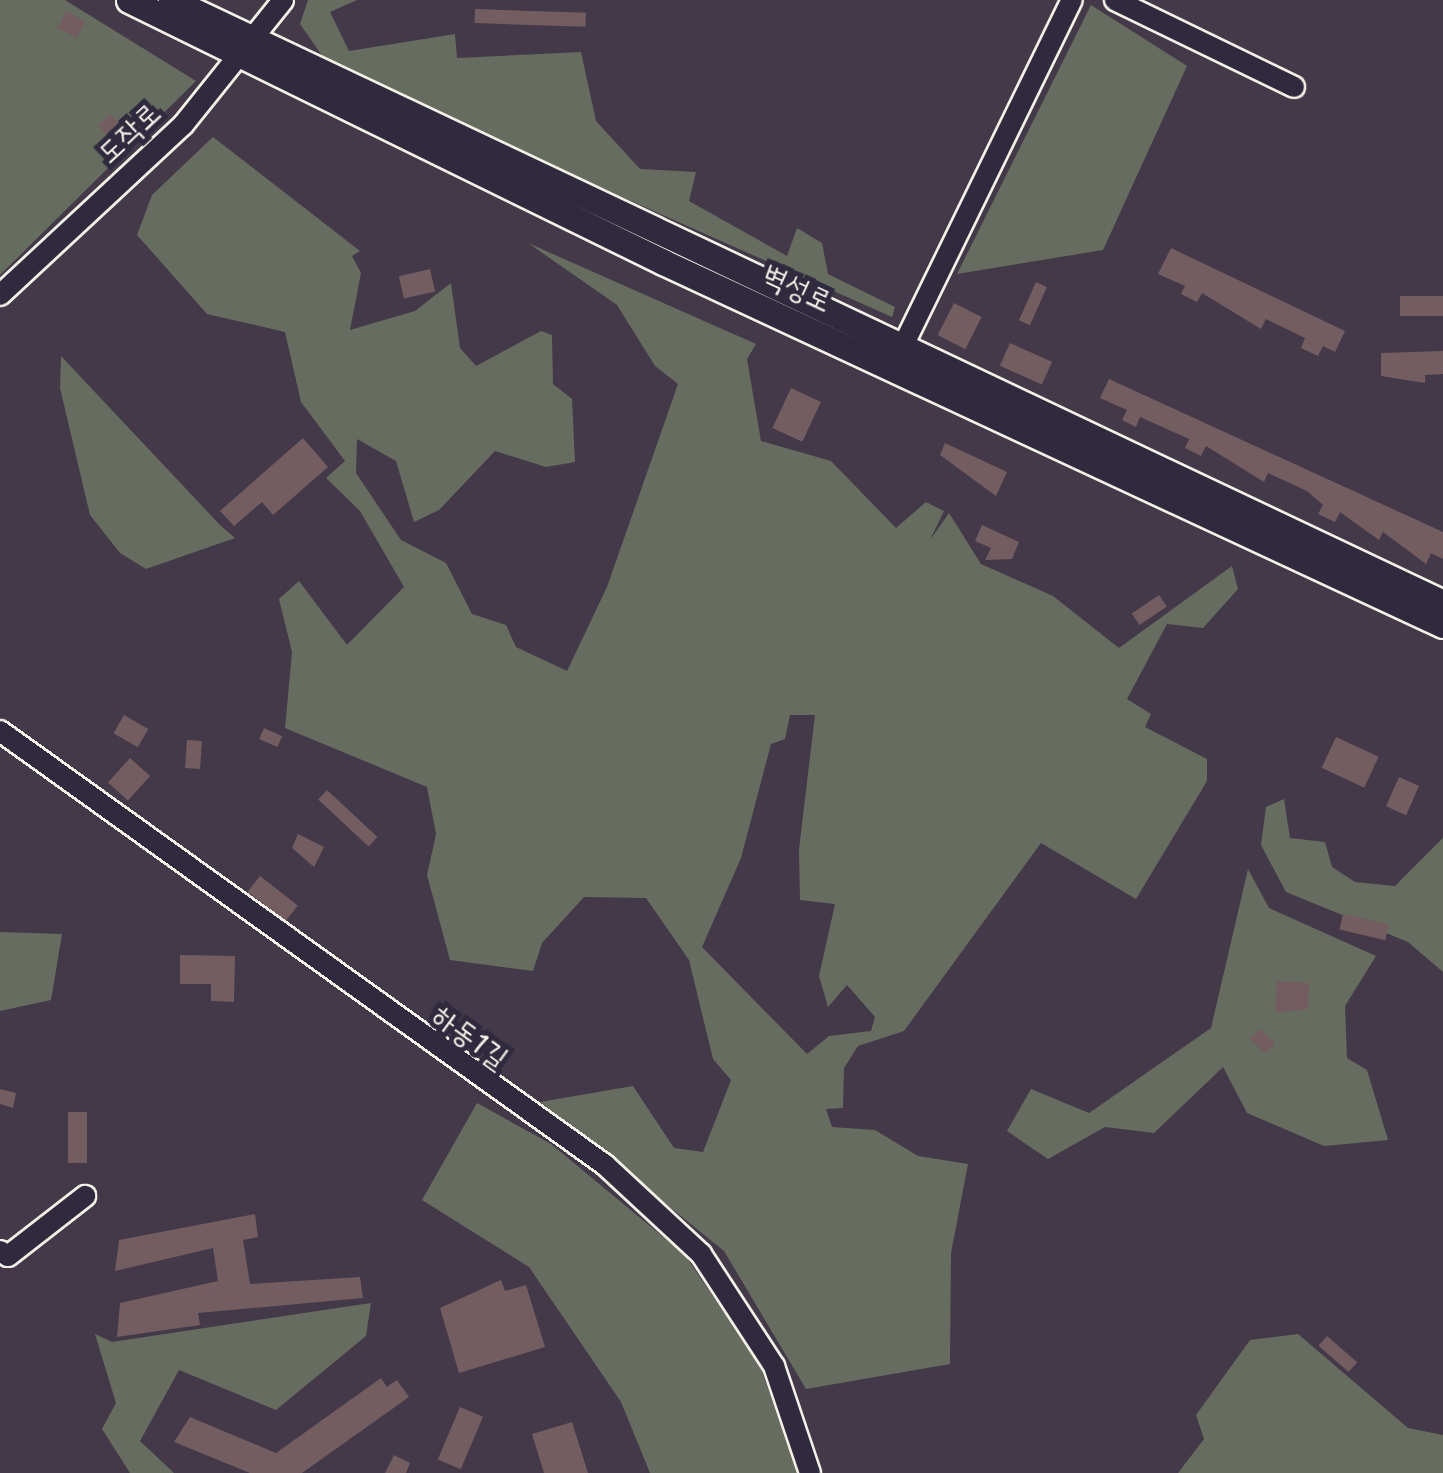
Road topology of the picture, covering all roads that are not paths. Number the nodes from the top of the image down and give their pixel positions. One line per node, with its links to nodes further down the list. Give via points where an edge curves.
1 (129, 0): 6 (main road, 벽성로)
2 (171, 0): 6 (main road, 벽성로)
3 (283, 0): 6 (street, 도작로)
4 (1072, 0): 9 (street)
5 (1116, 0): 7 (street)
6 (246, 51): 8 (street, 도작로, via 183,125); 9 (main road, 벽성로); 11 (main road, 벽성로)
7 (1294, 87)
8 (0, 295)
9 (903, 346): 10 (main road, 벽성로)
10 (1443, 603)
11 (1443, 625)
12 (0, 731): 15 (street, 하동1길, via 604,1165 701,1254 774,1366)
13 (84, 1196): 14 (street, via 8,1256)
14 (0, 1251)
15 (810, 1473)

